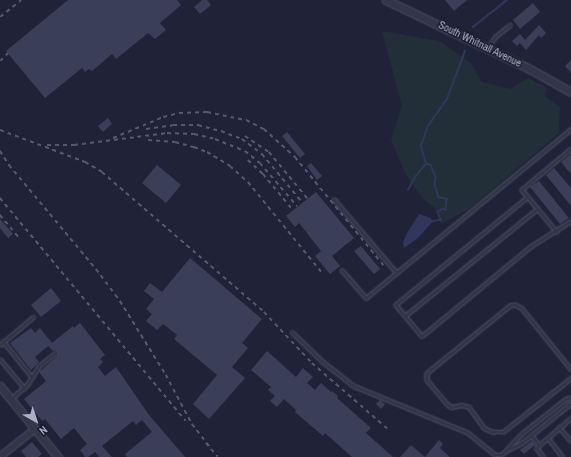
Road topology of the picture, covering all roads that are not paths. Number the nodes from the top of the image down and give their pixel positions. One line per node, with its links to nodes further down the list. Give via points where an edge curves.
1 (386, 0): 3 (street, South Whitnall Avenue)
2 (510, 25): 3 (lane, via 495,37)
3 (488, 48): 4 (street, South Whitnall Avenue)
4 (571, 92)
5 (571, 129): 13 (lane)
6 (571, 149): 7 (lane, via 522,190)
7 (528, 197): 9 (lane); 14 (lane, via 396,305)
8 (334, 199): 13 (lane)
9 (537, 208): 11 (lane); 14 (lane)
10 (571, 221): 11 (lane)
11 (557, 232): 14 (lane, via 532,246 422,336)
12 (342, 270): 13 (lane, via 366,298)
13 (397, 273)
14 (405, 316)
15 (33, 317): 17 (lane)
16 (292, 332): 36 (lane, via 322,361 354,386 467,432 495,455 501,455)
17 (3, 341): 18 (lane); 22 (lane)
18 (0, 345)
19 (55, 353): 22 (lane, via 39,366)
20 (0, 359): 25 (lane)
21 (571, 370): 23 (lane, via 522,309 515,305 510,306 431,370 427,374 427,380 446,404 451,407 469,407 484,428 493,432 503,432)
22 (32, 377): 25 (lane)
23 (571, 378)
24 (0, 386): 27 (street)
25 (24, 388): 27 (lane)
26 (571, 398): 36 (lane, via 522,434)
27 (11, 399): 31 (street)
28 (571, 403): 32 (lane)
29 (571, 418): 30 (lane)
30 (559, 428): 33 (lane); 34 (lane)
31 (35, 429): 37 (street); 38 (street)
32 (532, 436): 35 (lane); 36 (lane, via 522,444)
33 (548, 438): 35 (lane); 40 (lane)
34 (571, 441)
35 (539, 445): 39 (lane, via 536,448)
36 (507, 450)
37 (0, 457)
38 (58, 457)
39 (543, 457)
40 (563, 457)

